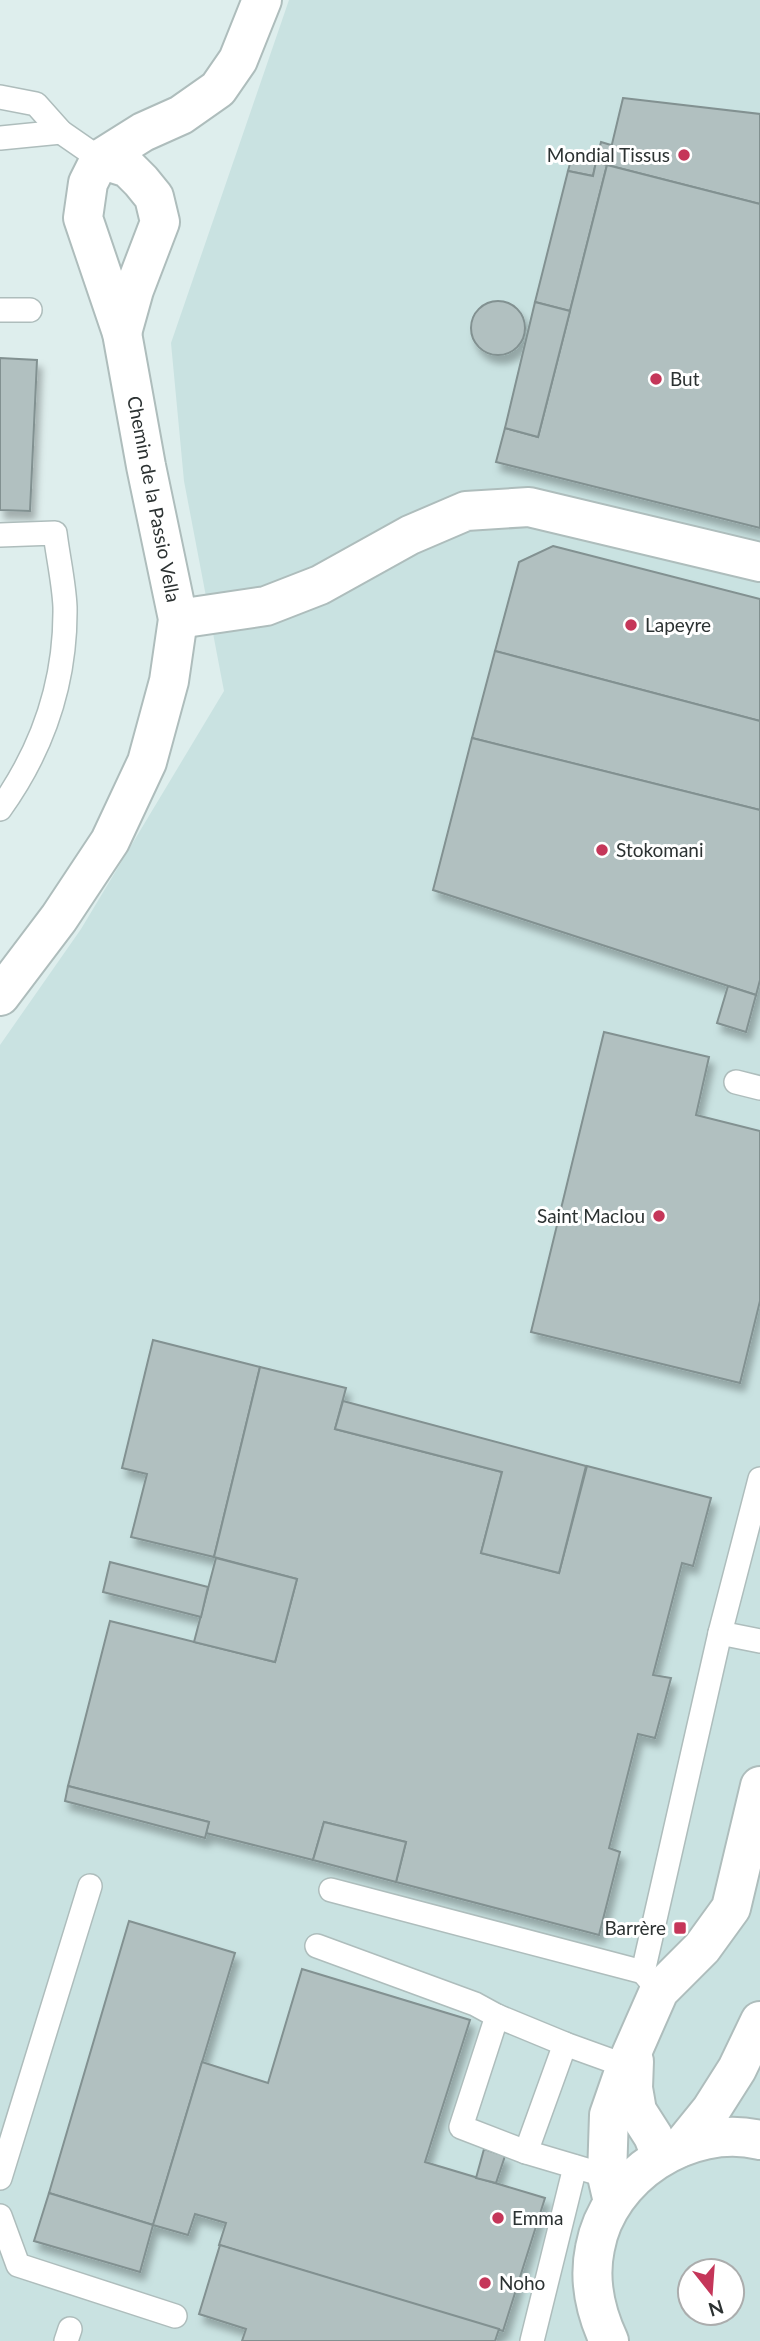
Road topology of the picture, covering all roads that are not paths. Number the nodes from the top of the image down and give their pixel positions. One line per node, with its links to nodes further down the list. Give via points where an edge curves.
1 (262, 0): 5 (street, via 238,60 218,89 181,116)
2 (0, 97): 3 (lane, via 36,104)
3 (61, 132): 4 (lane); 5 (lane)
4 (0, 138)
5 (100, 159): 8 (street, Chemin de la Passio Vella, via 88,183 83,218); 8 (street, Chemin de la Passio Vella, via 128,168 141,181 154,197 160,222)
6 (0, 310): 7 (lane)
7 (30, 310)
8 (122, 333): 11 (street, Chemin de la Passio Vella)
9 (0, 535): 12 (lane, via 55,533 65,606 62,665 47,725)
10 (760, 562): 11 (street, via 529,507 466,511 410,535 320,585 266,606)
11 (178, 619): 13 (street, Chemin de la Passio Vella, via 169,681 147,762 110,841)
12 (0, 809)
13 (0, 996)
14 (736, 1082): 15 (lane)
15 (760, 1088)
16 (760, 1479): 17 (lane)
17 (720, 1633): 18 (lane); 23 (lane)
18 (760, 1641)
19 (760, 1786): 23 (street, via 731,1908 702,1948)
20 (90, 1886): 31 (lane)
21 (331, 1890): 23 (lane)
22 (317, 1946): 24 (lane)
23 (651, 1982): 27 (street)
24 (497, 2016): 26 (lane); 30 (lane, via 461,2127)
25 (760, 2021): 29 (street, via 711,2110)
26 (565, 2045): 27 (lane); 30 (lane)
27 (630, 2055): 29 (street, via 637,2111 653,2136); 32 (street, via 609,2115)
28 (760, 2140): 29 (street, via 719,2137)
29 (671, 2151): 32 (street, via 647,2165)
30 (526, 2152): 32 (lane)
31 (0, 2178)
32 (598, 2182): 35 (lane); 36 (street, via 592,2287 597,2315)
33 (0, 2216): 34 (lane, via 18,2265)
34 (175, 2316)
35 (533, 2341)
36 (609, 2341)

